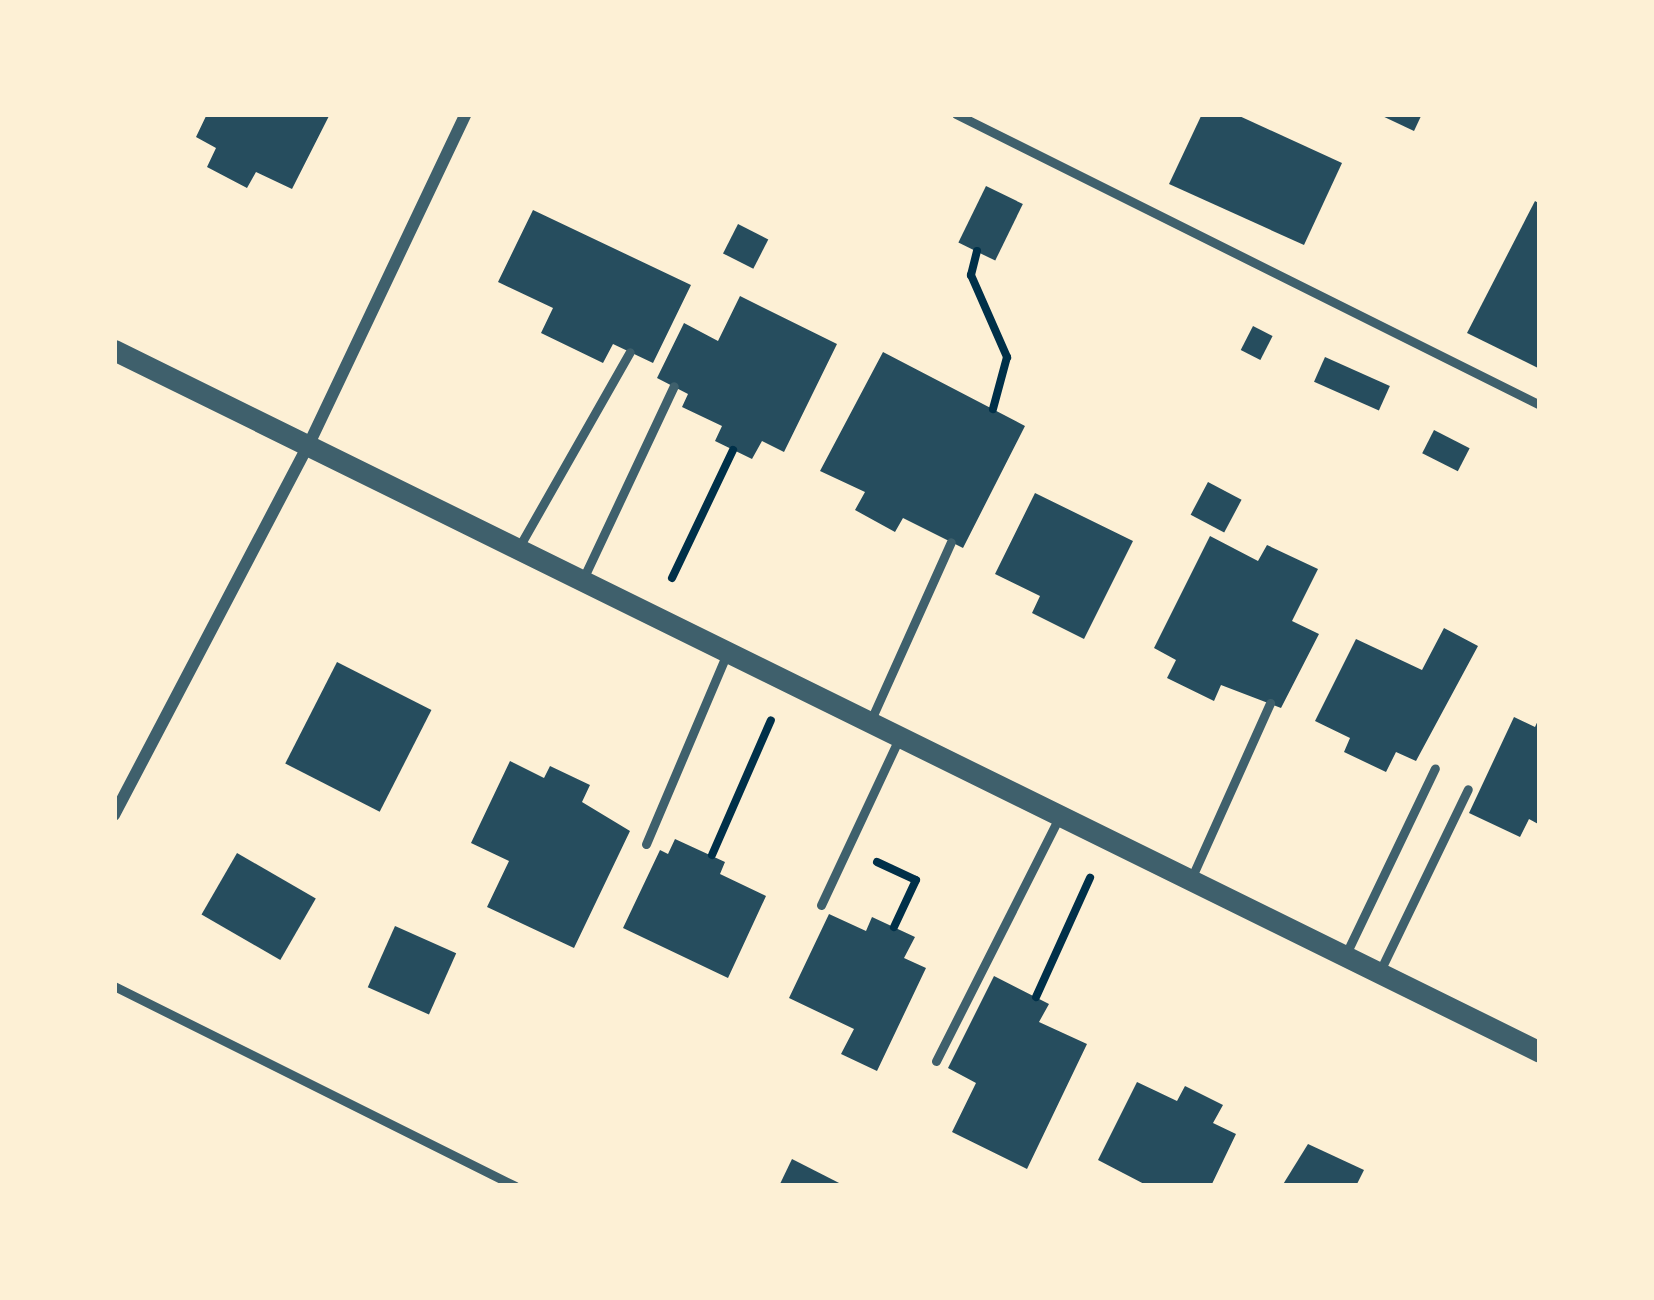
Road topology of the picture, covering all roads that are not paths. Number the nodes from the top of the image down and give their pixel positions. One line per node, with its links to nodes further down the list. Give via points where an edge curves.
1 (466, 114): 7 (street)
2 (956, 114): 6 (lane)
3 (114, 350): 7 (street)
4 (630, 352): 9 (lane)
5 (674, 386): 10 (lane)
6 (1540, 404)
7 (309, 444): 9 (street); 17 (street)
8 (951, 542): 13 (lane)
9 (519, 548): 10 (street)
10 (583, 579): 11 (street)
11 (728, 651): 13 (street); 19 (lane)
12 (1270, 703): 20 (lane)
13 (870, 722): 14 (street)
14 (900, 736): 18 (street); 21 (lane)
15 (1435, 768): 22 (lane)
16 (1468, 789): 23 (lane)
17 (114, 815)
18 (1060, 815): 20 (street); 26 (lane)
19 (646, 844)
20 (1191, 879): 22 (street)
21 (820, 905)
22 (1345, 956): 23 (street)
23 (1379, 973): 25 (street)
24 (114, 986): 27 (lane)
25 (1540, 1052)
26 (936, 1061)
27 (515, 1186)

